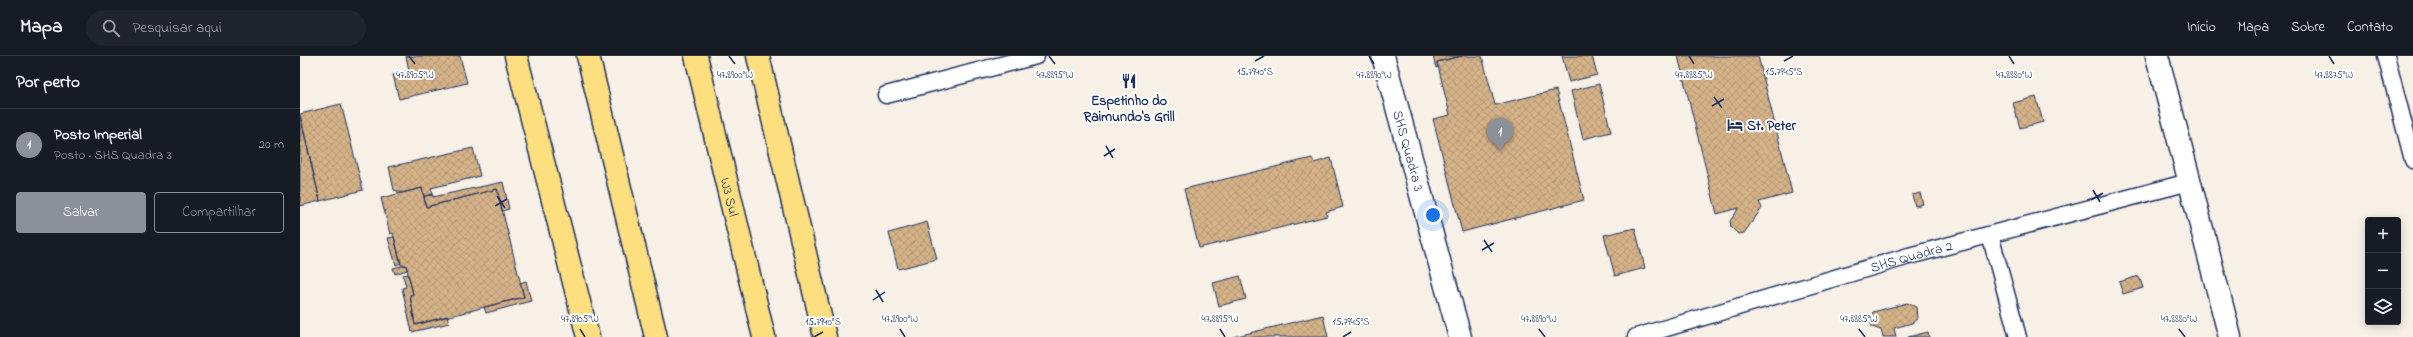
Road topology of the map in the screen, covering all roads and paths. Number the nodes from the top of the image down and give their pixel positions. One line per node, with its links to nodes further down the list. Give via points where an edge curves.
1 (516, 56): 13 (main road)
2 (588, 56): 14 (main road)
3 (696, 56): 15 (main road, W3 Sul)
4 (758, 56): 16 (main road)
5 (1036, 56): 9 (lane)
6 (1383, 56): 17 (street, SHS Quadra 3)
7 (2157, 56): 11 (street)
8 (2386, 56): 10 (lane)
9 (886, 95)
10 (2413, 160)
11 (2189, 182): 12 (lane, SHS Quadra 2); 20 (street)
12 (1990, 235): 18 (lane, SHS Quadra 2, via 1909,256); 19 (lane)
13 (588, 337)
14 (656, 337)
15 (764, 337)
16 (825, 337)
17 (1460, 337)
18 (1636, 337)
19 (2018, 337)
20 (2230, 337)

